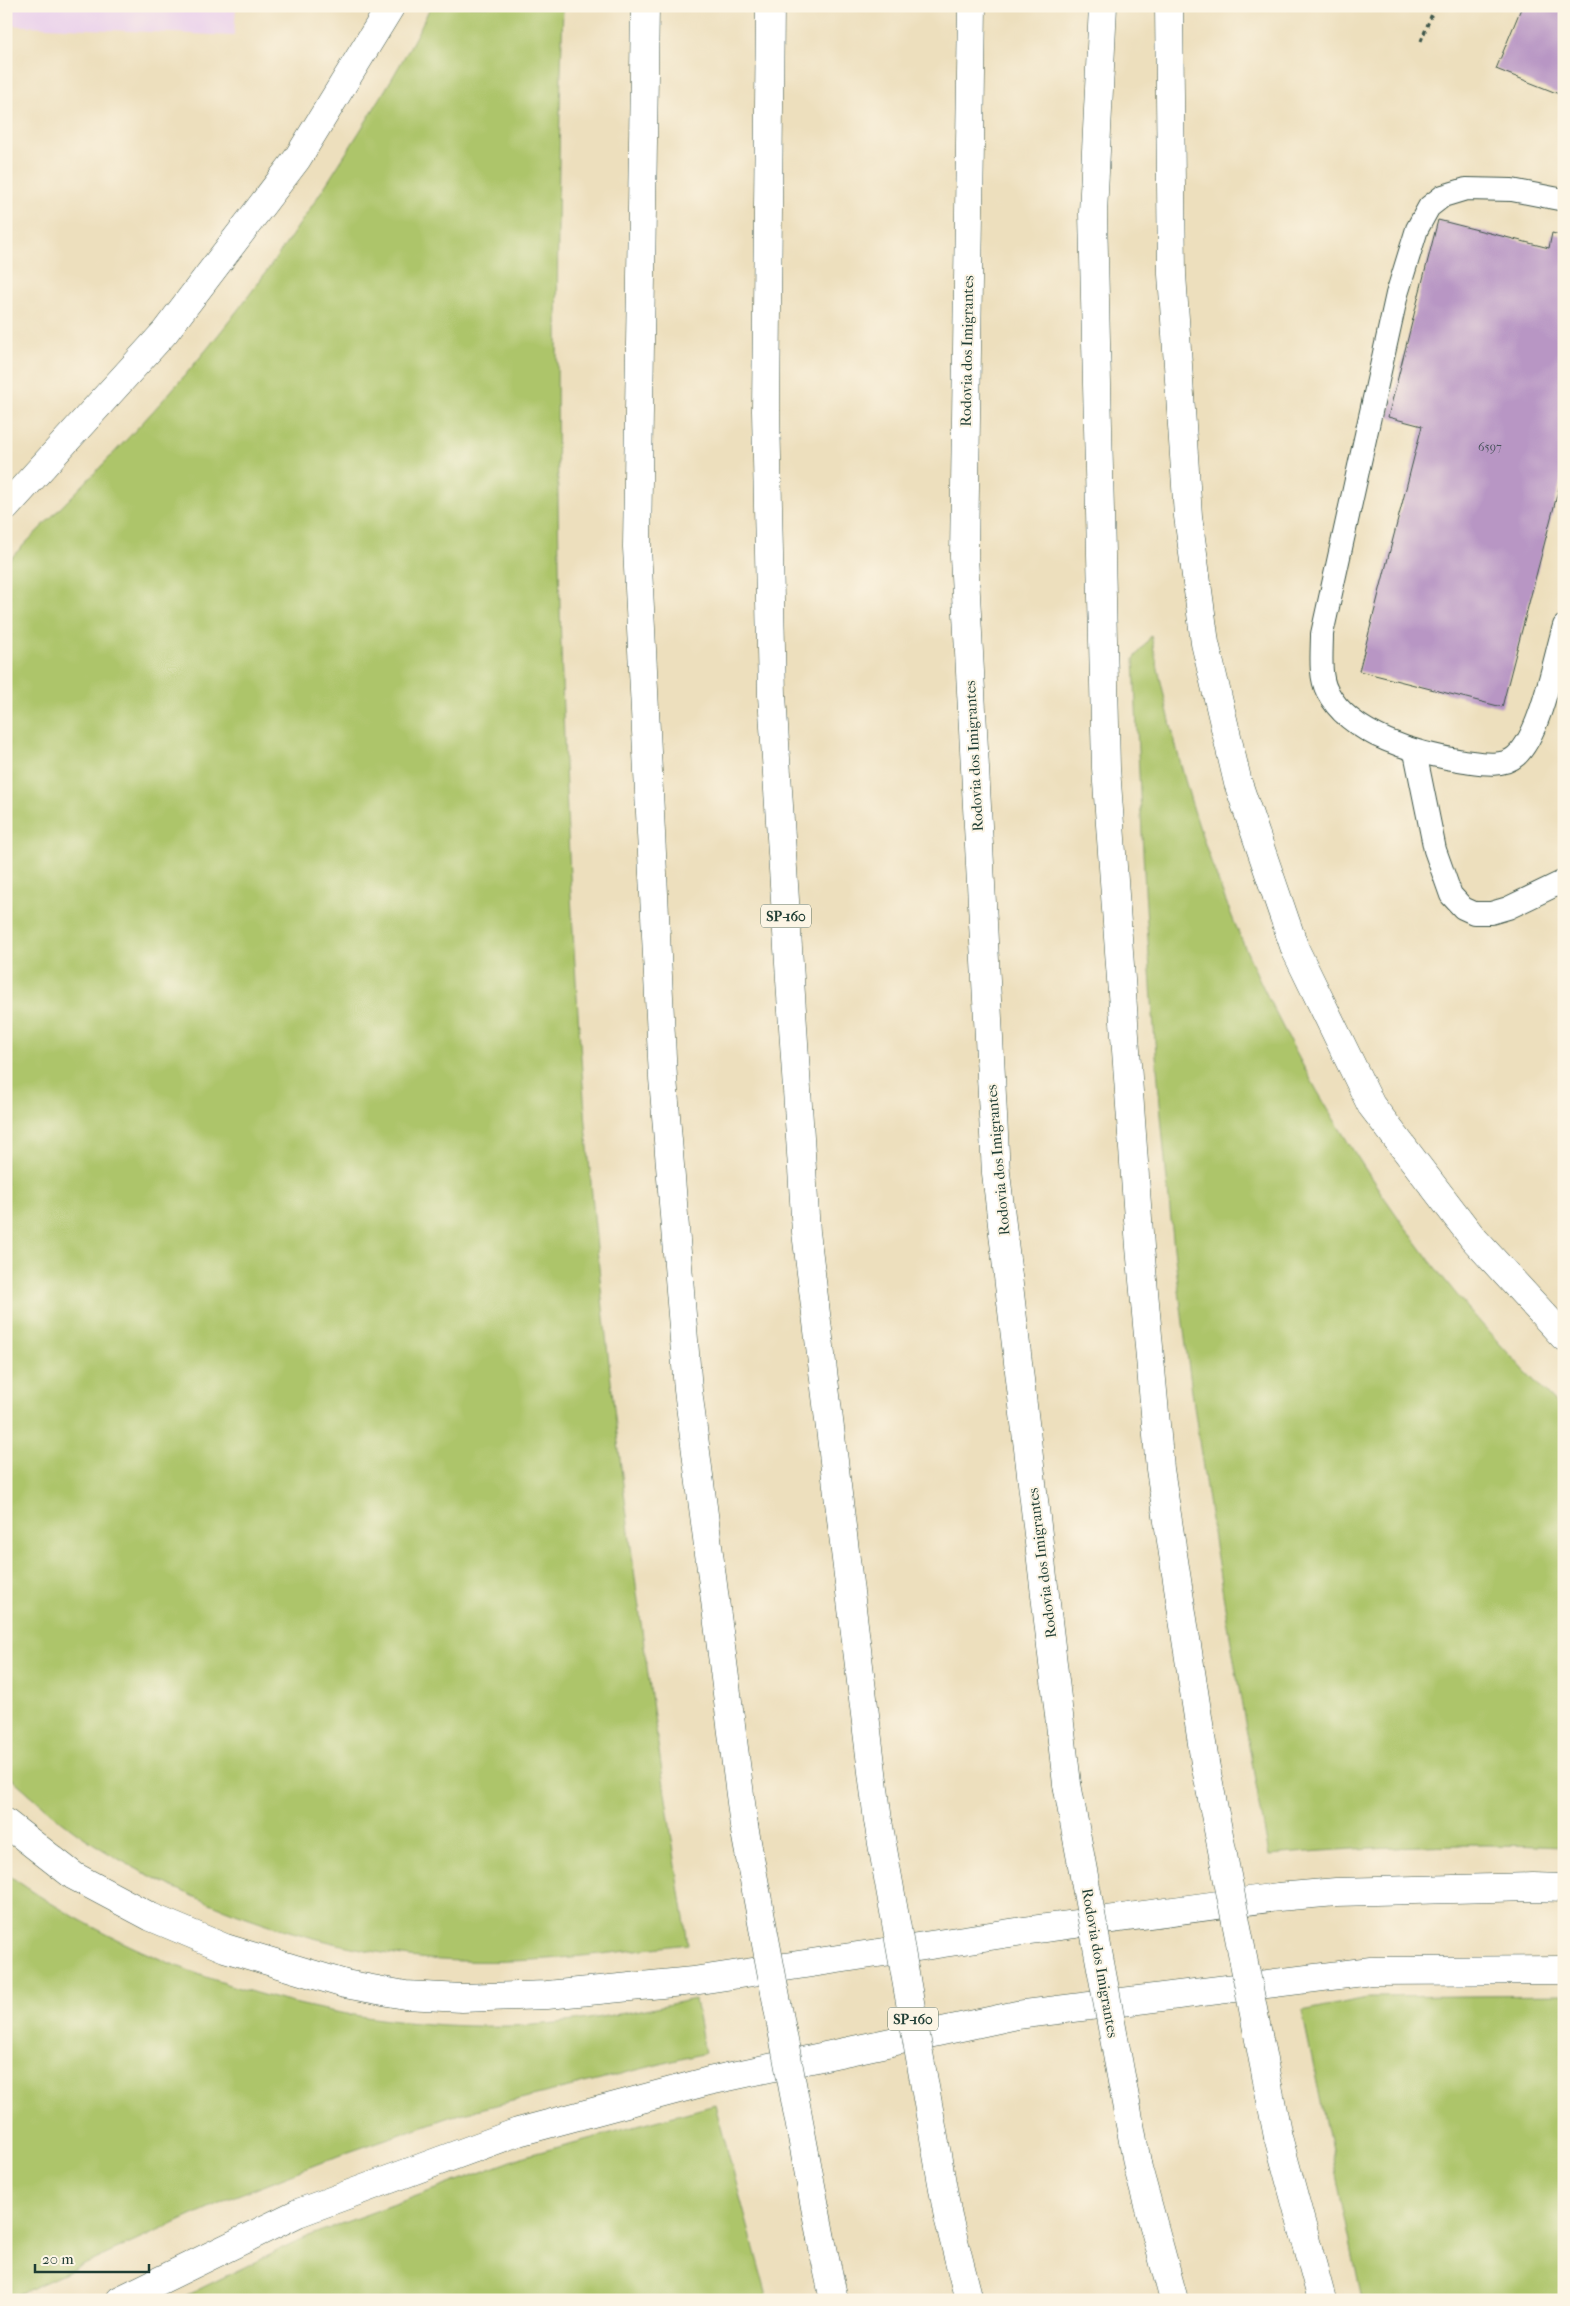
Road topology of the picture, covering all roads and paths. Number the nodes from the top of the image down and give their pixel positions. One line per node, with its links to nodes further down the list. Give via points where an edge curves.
1 (391, 6): 10 (highway, via 297,159 177,317)
2 (645, 6): 19 (highway, bridge, via 637,547 663,1078 688,1390 744,1826)
3 (770, 6): 20 (highway, SP-160, bridge, via 766,411 772,695 806,1232 878,1822 948,2217)
4 (972, 6): 21 (highway, Rodovia dos Imigrantes, bridge, via 964,556 996,1173 1067,1784 1138,2168)
5 (1103, 6): 22 (highway, bridge, via 1093,213 1106,768 1140,1247 1160,1469 1205,1763 1278,2137)
6 (1170, 6): 14 (highway, via 1172,274 1188,516 1205,643 1238,783 1296,950 1371,1105 1473,1238)
7 (1435, 6): 8 (path)
8 (1421, 41)
9 (1564, 200): 12 (lane, via 1512,190 1466,189 1443,196 1429,207 1417,229 1398,294 1322,634 1322,669 1326,690 1346,716)
10 (6, 506)
11 (1564, 626): 12 (lane, via 1538,717 1525,747 1514,758 1483,764)
12 (1414, 752): 13 (lane, via 1435,850 1451,895 1463,908 1474,913 1492,913)
13 (1564, 881)
14 (1564, 1337)
15 (6, 1823): 16 (highway, via 74,1876 151,1917 225,1948 345,1984 405,1995 462,1998 547,1995 693,1981 1023,1931 1278,1897 1356,1892)
16 (1564, 1888)
17 (1564, 1970): 18 (highway, via 1371,1972 1017,2015 709,2080 518,2132 298,2213)
18 (120, 2300)
19 (834, 2300)
20 (969, 2300)
21 (1174, 2300)
22 (1322, 2300)

